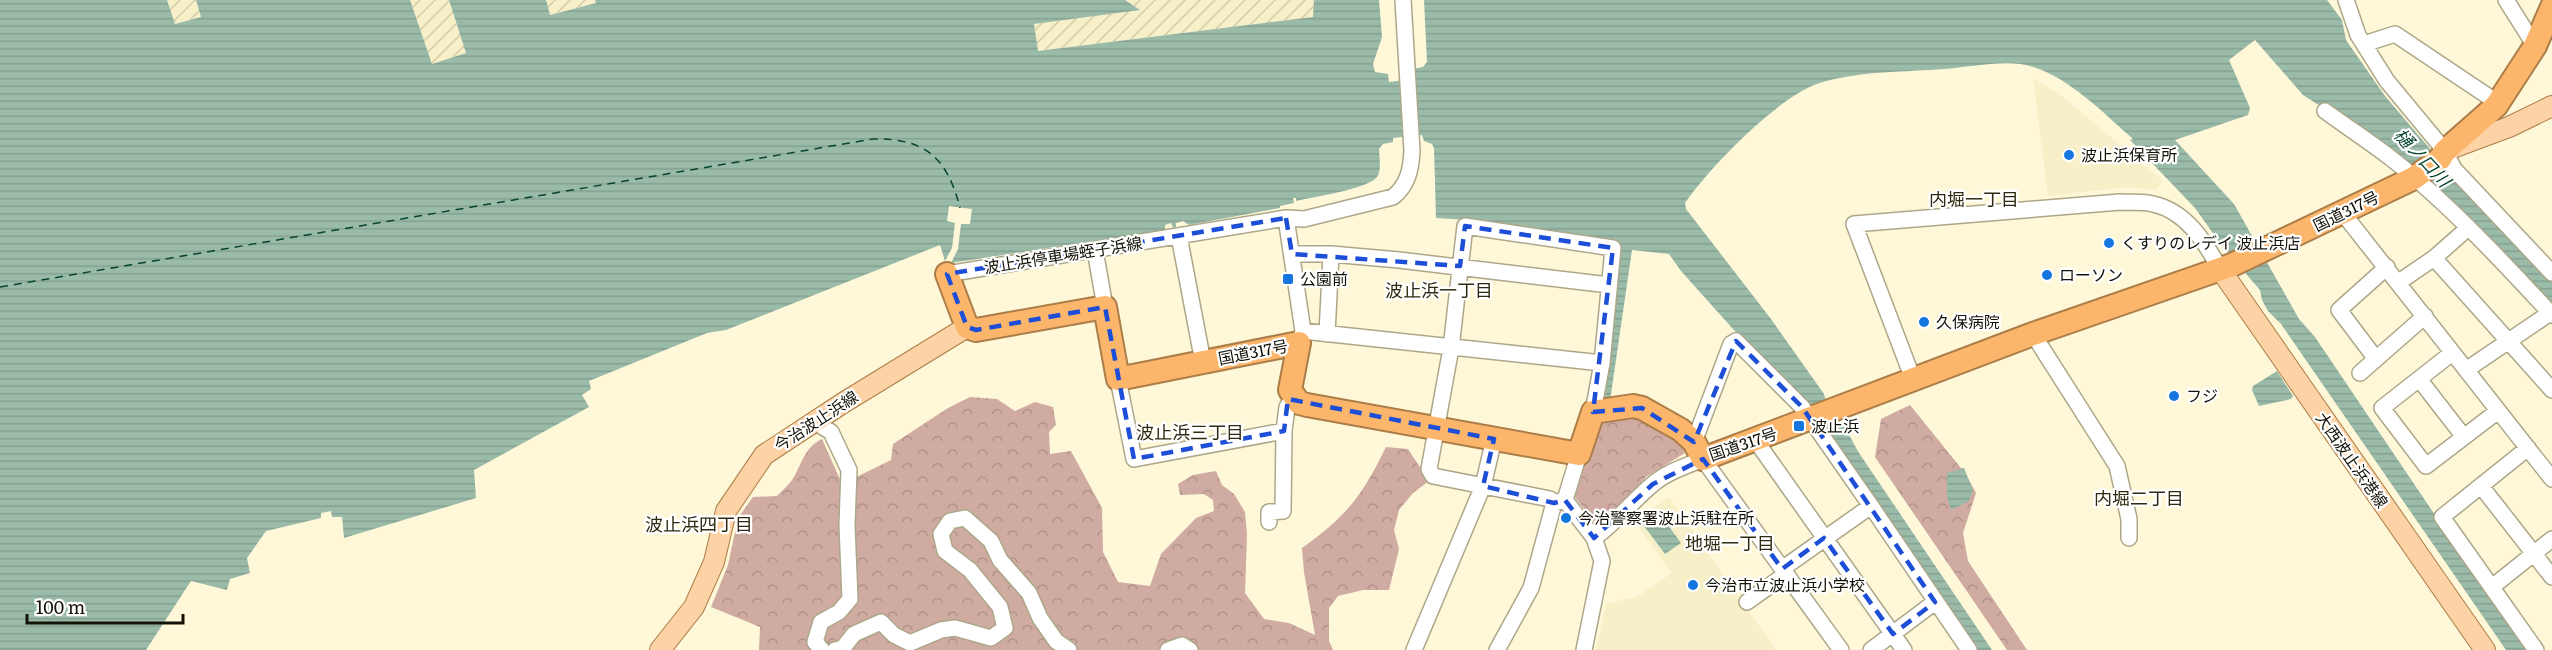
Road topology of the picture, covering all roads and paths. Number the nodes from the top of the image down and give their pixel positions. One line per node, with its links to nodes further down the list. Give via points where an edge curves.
1 (1403, 0): 13 (street, 波止浜停車場蛭子浜線, via 1412,137 1411,165 1401,190 1393,197 1304,219)
2 (2346, 0): 5 (street)
3 (2506, 0): 6 (street)
4 (2552, 7): 6 (highway, 国道317号)
5 (2364, 44): 7 (street, via 2395,34); 10 (street)
6 (2535, 46): 7 (highway, 国道317号)
7 (2498, 103): 10 (highway, 国道317号)
8 (2552, 106): 10 (main road)
9 (2325, 111): 11 (street)
10 (2442, 155): 11 (highway, 国道317号); 23 (street)
11 (2416, 176): 12 (highway, 国道317号); 14 (street)
12 (2342, 212): 21 (highway, 国道317号); 22 (street)
13 (1286, 218): 15 (street, 波止浜停車場蛭子浜線); 17 (street)
14 (2468, 228): 19 (street); 28 (street)
15 (1179, 236): 16 (street, 波止浜停車場蛭子浜線); 38 (street)
16 (1095, 250): 24 (street, 波止浜停車場蛭子浜線); 27 (street)
17 (1292, 254): 18 (street); 33 (street)
18 (1331, 254): 20 (street); 32 (street)
19 (2434, 258): 25 (street); 34 (street)
20 (1460, 266): 26 (street); 26 (street, via 1465,226 1613,248); 35 (street)
21 (2226, 267): 31 (highway, 国道317号); 43 (street, via 2182,218 2154,204 2120,202 1854,224); 89 (main road, 大西波止浜港線)
22 (2387, 267): 25 (street); 37 (street, via 2339,310)
23 (2552, 273)
24 (947, 274): 30 (highway)
25 (2398, 282): 29 (street)
26 (1609, 285): 39 (street)
27 (1105, 307): 30 (highway, via 976,330); 42 (highway)
28 (2551, 314): 34 (street)
29 (2425, 316): 36 (street); 37 (street)
30 (967, 327): 50 (main road, 今治波止浜線)
31 (2033, 333): 43 (highway, 国道317号); 67 (street, via 2117,466 2129,519)
32 (1327, 334): 33 (street); 35 (street)
33 (1301, 337): 38 (highway, 国道317号); 46 (highway, 国道317号, via 1290,390)
34 (2507, 340): 40 (street); 45 (street)
35 (1451, 348): 39 (street); 51 (street)
36 (2452, 353): 40 (street); 44 (street)
37 (2376, 359): 41 (street)
38 (1203, 362): 42 (highway, 国道317号)
39 (1602, 363): 48 (street)
40 (2466, 370): 47 (street)
41 (2360, 373)
42 (1118, 379): 52 (street, via 1134,459)
43 (1913, 379): 49 (highway, 国道317号)
44 (2419, 379): 53 (street); 53 (street, via 2382,408 2426,466)
45 (2552, 390)
46 (1294, 396): 51 (highway, via 1307,405); 52 (street, via 1287,407)
47 (2498, 411): 53 (street); 56 (street)
48 (1593, 412): 57 (highway, 国道317号, via 1642,408 1681,430); 58 (highway)
49 (1820, 416): 55 (highway, 国道317号); 57 (street, via 1803,407 1736,341 1731,344); 63 (street)
50 (815, 422): 77 (main road, 今治波止浜線, via 764,455 726,511 714,562 694,608); 78 (street, via 831,432 849,470 850,599 839,612 821,622 815,642)
51 (1437, 427): 54 (highway); 60 (street, via 1429,469 1433,476)
52 (1284, 431): 64 (street, via 1283,511 1269,512)
53 (2464, 437)
54 (1494, 439): 58 (highway); 60 (street)
55 (1756, 441): 57 (highway, 国道317号); 66 (street)
56 (2528, 448): 59 (street); 61 (street)
57 (1698, 451): 65 (street, via 1653,484); 70 (street)
58 (1579, 454): 62 (street)
59 (2552, 479)
60 (1484, 486): 62 (street); 76 (street)
61 (2481, 486): 69 (street); 72 (street, via 2442,517)
62 (1559, 502): 65 (street); 83 (street, via 1531,588)
63 (1870, 506): 66 (street); 73 (street)
64 (1269, 522)
65 (1594, 538): 84 (street, via 1602,568)
66 (1824, 538): 70 (street); 75 (street)
67 (2128, 538)
68 (2552, 539): 69 (street)
69 (2534, 553): 71 (street); 72 (street)
70 (1784, 571): 74 (street); 85 (street)
71 (2552, 577)
72 (2492, 587): 90 (street)
73 (1935, 602): 75 (street); 88 (street)
74 (1747, 603)
75 (1893, 634): 86 (street); 87 (street)
76 (1421, 648)
77 (660, 650)
78 (822, 650)
79 (835, 650): 80 (street, via 843,648 854,634 881,622 910,644 942,630 955,628 991,638 1005,628 1000,607 970,570 945,551 941,534 950,521 965,518 991,541 1000,560 1029,593 1056,641)
80 (1069, 650)
81 (1168, 650): 82 (street, via 1182,645)
82 (1190, 650)
83 (1497, 650)
84 (1584, 650)
85 (1841, 650)
86 (1872, 650)
87 (1904, 650)
88 (1969, 650)
89 (2485, 650)
90 (2536, 650)

